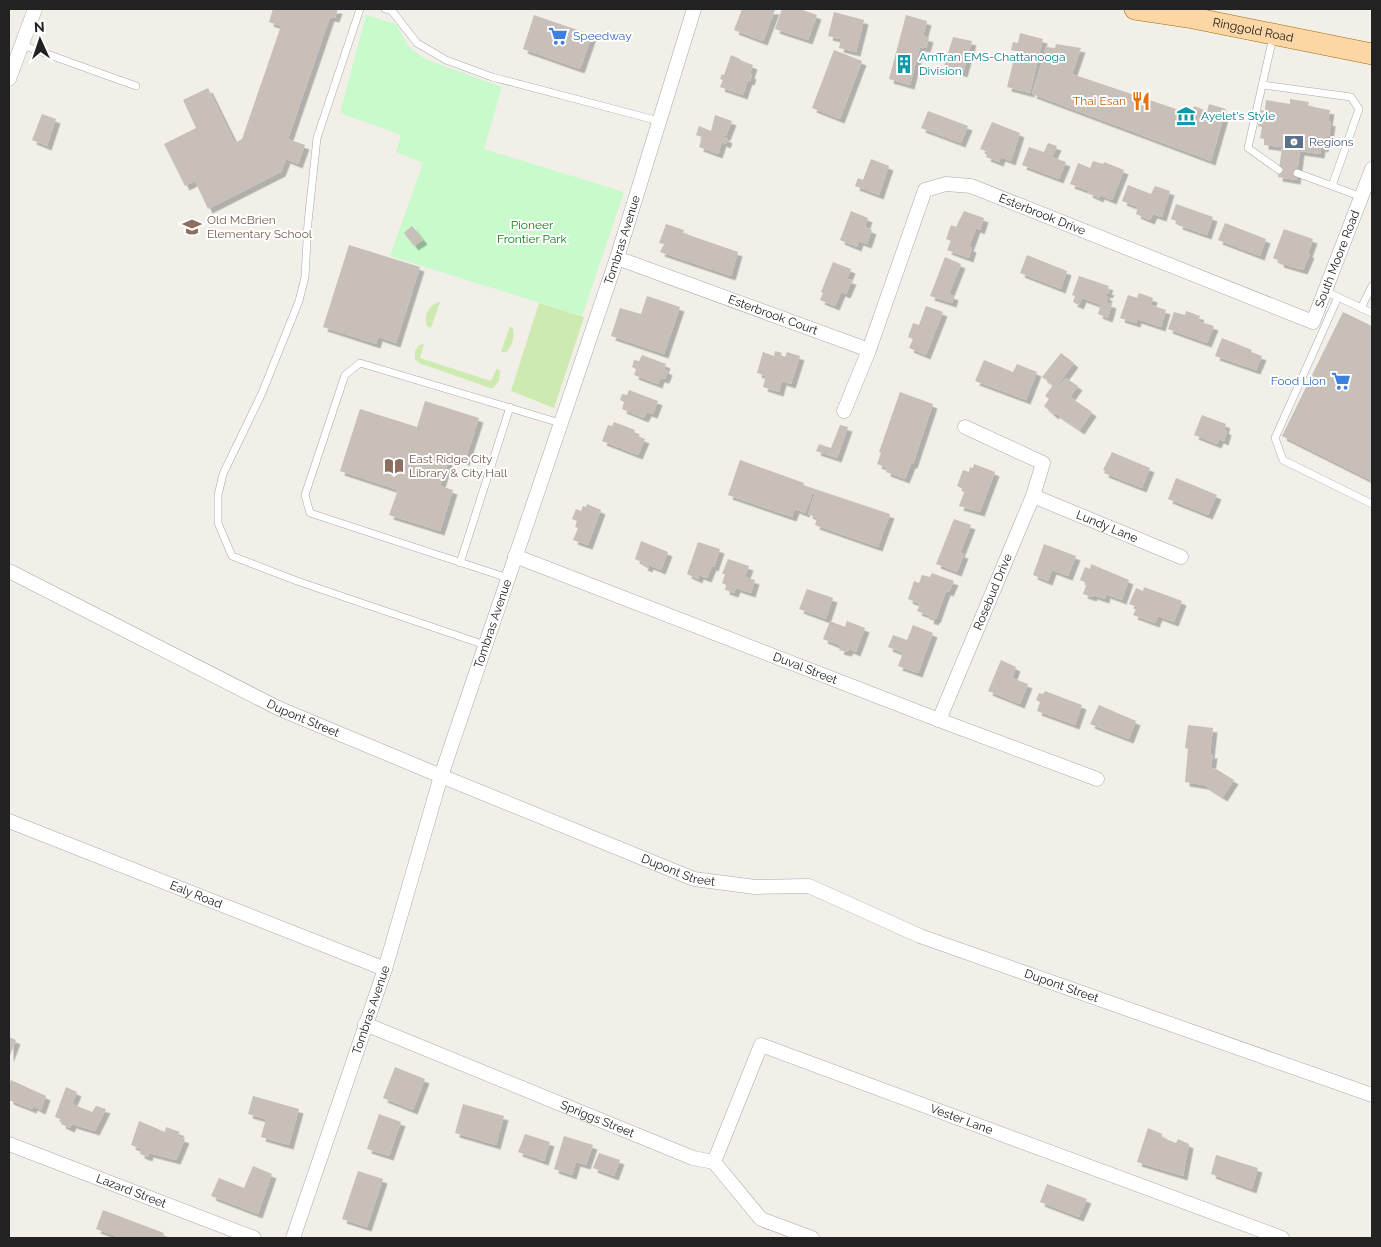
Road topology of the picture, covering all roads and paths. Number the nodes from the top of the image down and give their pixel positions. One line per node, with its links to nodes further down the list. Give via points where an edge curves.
1 (35, 9): 8 (street)
2 (360, 9): 38 (lane, via 317,138 299,301 262,393 223,474 218,495 218,523 232,556)
3 (385, 9): 13 (lane, via 392,11 417,43 446,60 492,78)
4 (694, 9): 13 (street, Tombras Avenue)
5 (1135, 9): 6 (main road, Ringgold Road)
6 (1189, 13): 7 (main road, Ringgold Road)
7 (1274, 35): 9 (main road, Ringgold Road); 11 (lane)
8 (15, 42): 10 (street); 12 (lane)
9 (1372, 54)
10 (9, 79)
11 (1263, 85): 15 (lane, via 1248,148); 17 (lane, via 1352,97 1359,109)
12 (136, 86)
13 (659, 121): 19 (street, Tombras Avenue)
14 (1372, 169): 18 (street, South Moore Road)
15 (1279, 170)
16 (1297, 173): 17 (lane)
17 (1332, 186): 18 (lane)
18 (1362, 197): 21 (street, South Moore Road)
19 (617, 258): 26 (street, Esterbrook Court); 29 (street, Tombras Avenue)
20 (1372, 286): 23 (lane)
21 (1325, 291): 22 (lane); 25 (street, South Moore Road)
22 (1338, 297): 23 (lane); 32 (lane, via 1275,438 1283,460)
23 (1361, 308): 24 (lane)
24 (1372, 313)
25 (1313, 322): 26 (street, Esterbrook Drive, via 971,186 946,184 925,190)
26 (869, 350): 28 (street)
27 (510, 407): 29 (lane); 35 (lane); 35 (lane, via 360,363 345,376 305,495 310,514)
28 (844, 411)
29 (560, 422): 33 (street, Tombras Avenue)
30 (965, 427): 31 (street, Rosebud Drive, via 1043,463)
31 (1033, 496): 34 (street, Lundy Lane); 39 (street, Rosebud Drive)
32 (1372, 504)
33 (515, 556): 37 (street, Tombras Avenue); 39 (street, Duval Street)
34 (1181, 557)
35 (460, 563): 37 (lane)
36 (9, 571): 40 (street, Dupont Street, via 280,709)
37 (508, 578): 38 (street, Tombras Avenue)
38 (485, 645): 40 (street, Tombras Avenue)
39 (939, 720): 41 (street, Duval Street)
40 (441, 776): 43 (street, Tombras Avenue); 45 (street, Dupont Street, via 694,879 756,887 809,886 920,936)
41 (1097, 779)
42 (9, 821): 43 (street, Ealy Road)
43 (385, 969): 44 (street, Tombras Avenue)
44 (365, 1024): 47 (street, Spriggs Street, via 693,1158); 49 (street, Tombras Avenue)
45 (1372, 1095)
46 (9, 1144): 48 (street, Lazard Street)
47 (714, 1162): 50 (street, via 761,1219); 51 (street, Vester Lane, via 761,1045)
48 (254, 1238)
49 (293, 1238)
50 (812, 1238)
51 (1282, 1238)

